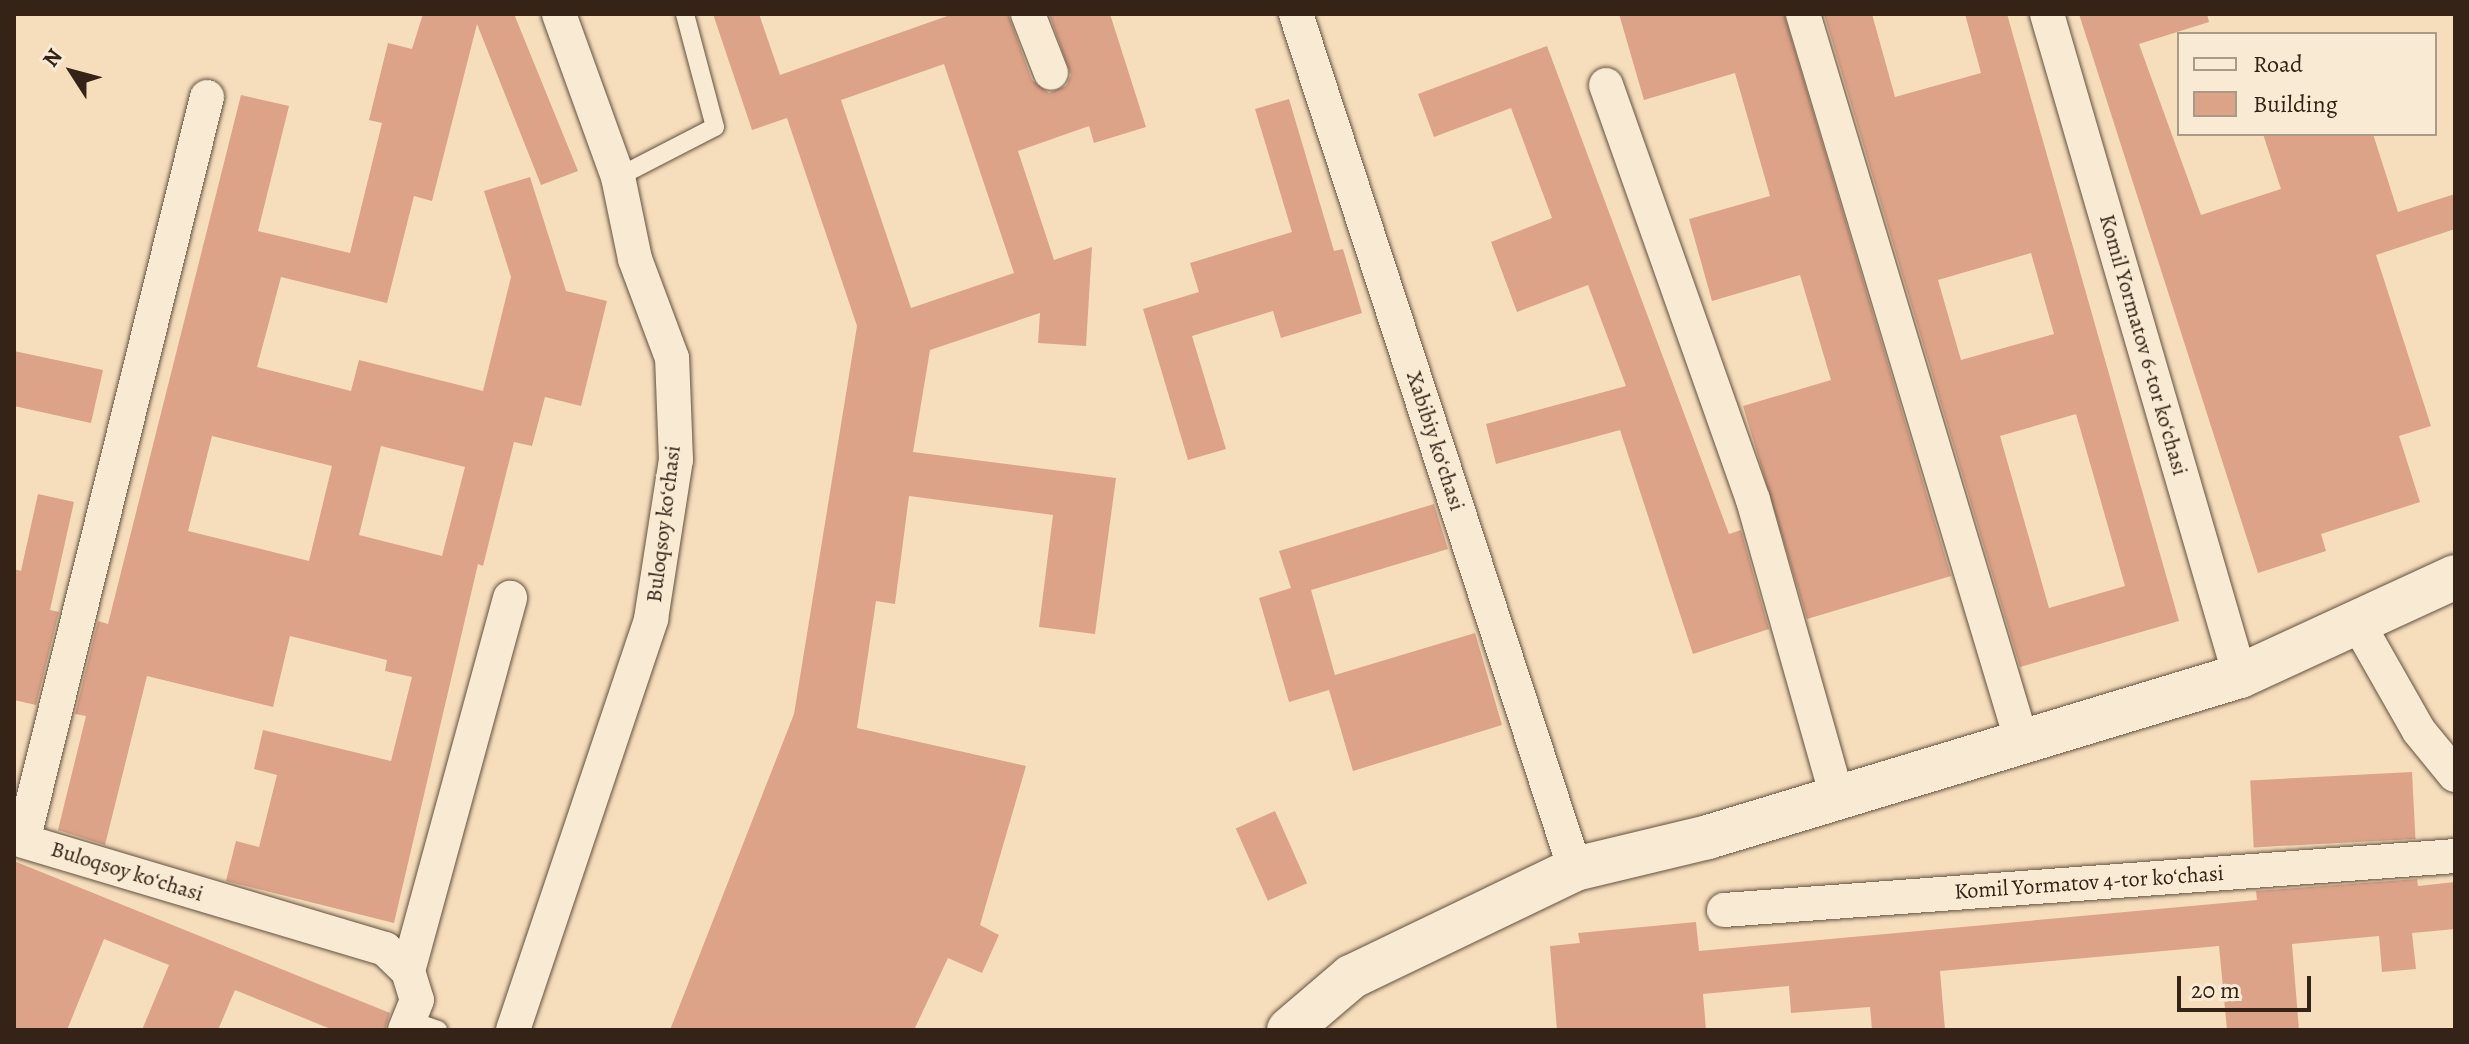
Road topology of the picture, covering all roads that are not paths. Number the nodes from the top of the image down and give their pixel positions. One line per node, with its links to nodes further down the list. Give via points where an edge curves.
1 (559, 14): 10 (street, Buloqsoy koʻchasi)
2 (685, 14): 10 (lane, via 715,127)
3 (1028, 14): 7 (street)
4 (1296, 14): 20 (street, Xabibiy koʻchasi)
5 (1803, 14): 15 (street)
6 (2047, 14): 14 (street, Komil Yormatov 6-tor koʻchasi)
7 (1051, 73)
8 (1606, 85): 17 (street, via 1753,500)
9 (207, 97): 18 (street, Buloqsoy koʻchasi)
10 (618, 177): 24 (street, Buloqsoy koʻchasi, via 635,259 672,358 676,460 651,619)
11 (2455, 577): 13 (street)
12 (510, 598): 22 (street)
13 (2357, 622): 14 (street); 16 (street, via 2419,731)
14 (2240, 676): 15 (street)
15 (2021, 739): 17 (street)
16 (2455, 775)
17 (1836, 793): 20 (street, via 1708,837)
18 (19, 840): 22 (street, Buloqsoy koʻchasi, via 385,949)
19 (2455, 856): 21 (street, Komil Yormatov 4-tor koʻchasi)
20 (1575, 869): 25 (street, via 1351,977)
21 (1724, 910)
22 (408, 971): 23 (street, via 417,1000)
23 (417, 1027)
24 (513, 1030)
25 (1289, 1030)

